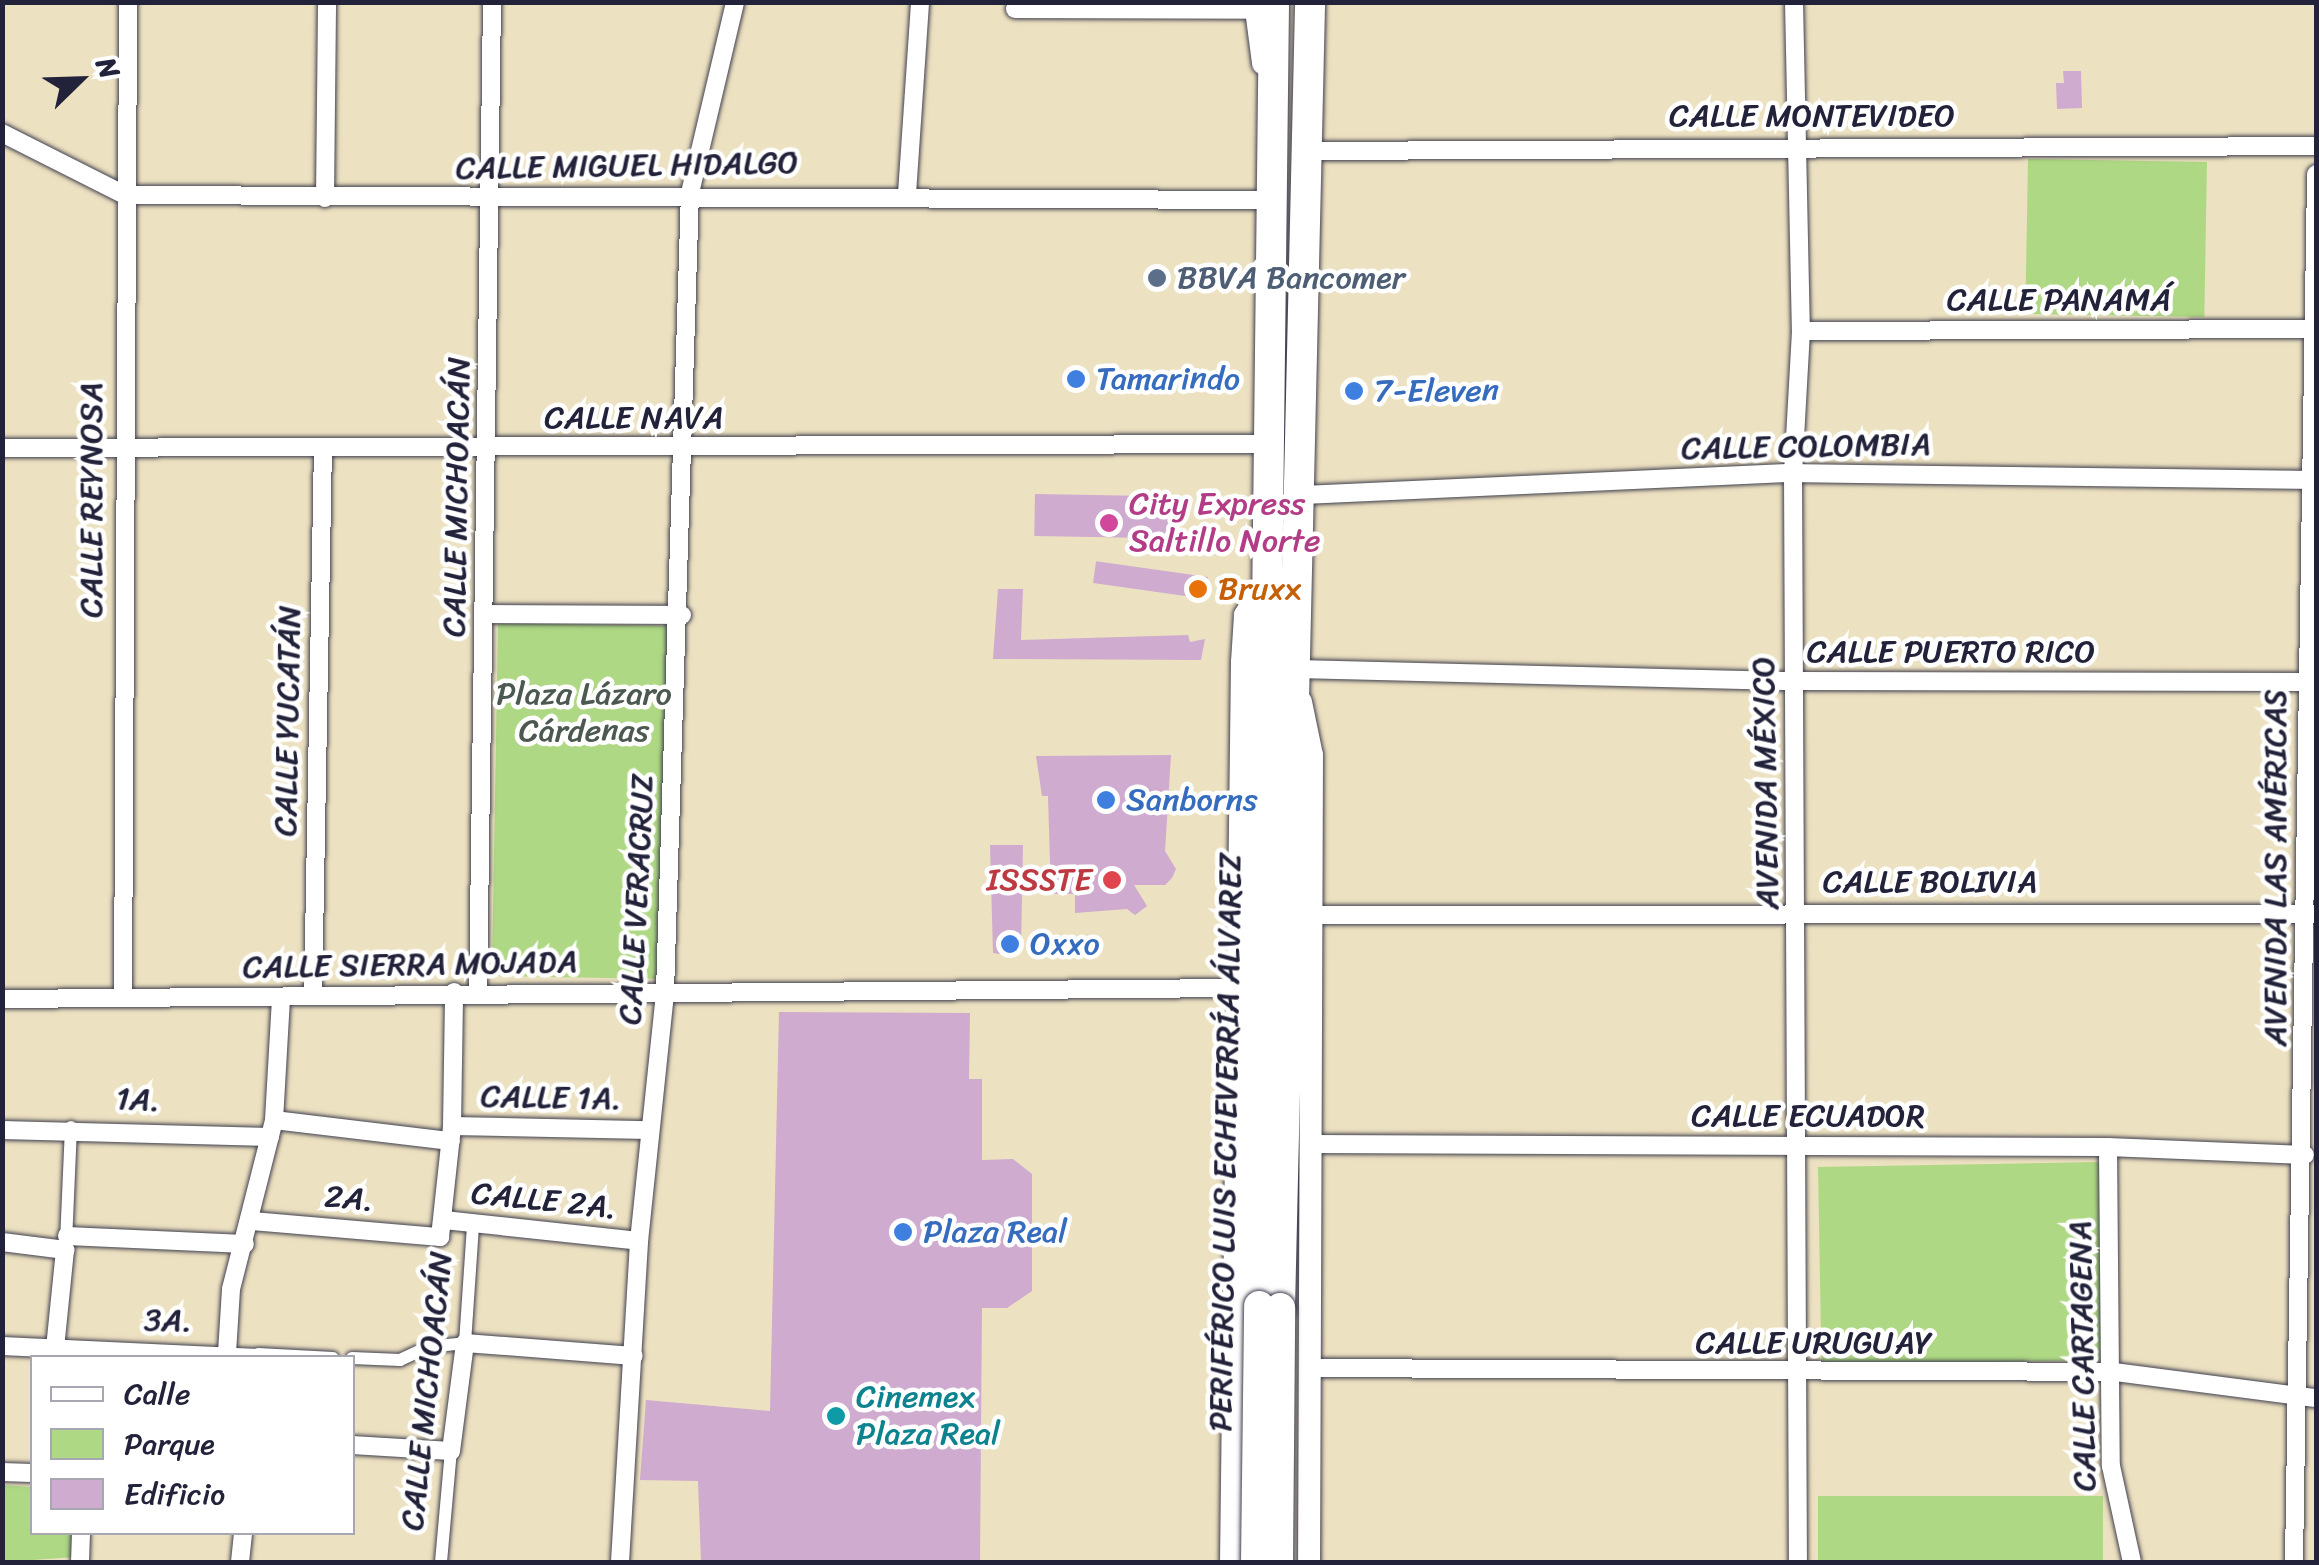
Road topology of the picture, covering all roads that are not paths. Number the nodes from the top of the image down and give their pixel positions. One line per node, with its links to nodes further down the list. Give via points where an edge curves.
1 (128, 2): 17 (street, CALLE REYNOSA)
2 (326, 2): 18 (street)
3 (492, 2): 19 (street, CALLE MICHOACÁN)
4 (735, 2): 15 (street, CALLE VERACRUZ)
5 (920, 2): 16 (street)
6 (1794, 2): 11 (street, AVENIDA MÉXICO)
7 (1261, 5): 9 (street); 20 (highway, PERIFÉRICO LUIS ECHEVERRÍA ÁLVAREZ)
8 (1311, 5): 13 (highway, PERIFÉRICO LUIS ECHEVERRÍA ÁLVAREZ)
9 (1016, 9)
10 (2, 133): 17 (street, CALLE MIGUEL HIDALGO)
11 (1797, 145): 12 (street, CALLE MONTEVIDEO); 13 (street, CALLE MONTEVIDEO); 22 (street, AVENIDA MÉXICO)
12 (2316, 146)
13 (1308, 151): 31 (highway, PERIFÉRICO LUIS ECHEVERRÍA ÁLVAREZ)
14 (2316, 174): 21 (street, AVENIDA LAS AMÉRICAS)
15 (690, 194): 16 (street, CALLE MIGUEL HIDALGO); 19 (street, CALLE MIGUEL HIDALGO); 28 (street, CALLE VERACRUZ)
16 (907, 194): 20 (street, CALLE MIGUEL HIDALGO)
17 (124, 195): 18 (street, CALLE MIGUEL HIDALGO); 24 (street, CALLE REYNOSA)
18 (326, 198): 19 (street, CALLE MIGUEL HIDALGO)
19 (490, 198): 26 (street, CALLE MICHOACÁN)
20 (1267, 200): 23 (highway, PERIFÉRICO LUIS ECHEVERRÍA ÁLVAREZ)
21 (2315, 329): 22 (street, CALLE PANAMÁ); 30 (street, AVENIDA LAS AMÉRICAS)
22 (1801, 331): 29 (street, AVENIDA MÉXICO)
23 (1264, 444): 28 (street, CALLE NAVA); 32 (highway, PERIFÉRICO LUIS ECHEVERRÍA ÁLVAREZ)
24 (122, 447): 25 (street, CALLE NAVA); 27 (street, CALLE NAVA); 46 (street, CALLE REYNOSA)
25 (324, 447): 26 (street, CALLE NAVA); 45 (street, CALLE YUCATÁN)
26 (488, 447): 28 (street, CALLE NAVA); 33 (street, CALLE MICHOACÁN)
27 (2, 448)
28 (681, 450): 34 (street, CALLE VERACRUZ)
29 (1793, 473): 30 (street, CALLE COLOMBIA); 31 (street, CALLE COLOMBIA); 36 (street, AVENIDA MÉXICO)
30 (2313, 480): 37 (street, AVENIDA LAS AMÉRICAS)
31 (1303, 495): 35 (highway, PERIFÉRICO LUIS ECHEVERRÍA ÁLVAREZ)
32 (1267, 579): 41 (street, via 1245,614); 65 (highway, PERIFÉRICO LUIS ECHEVERRÍA ÁLVAREZ)
33 (486, 614): 34 (street); 43 (street, CALLE MICHOACÁN)
34 (682, 615): 44 (street, CALLE VERACRUZ)
35 (1297, 678): 36 (street, CALLE PUERTO RICO); 40 (street, via 1312,755); 65 (highway, PERIFÉRICO LUIS ECHEVERRÍA ÁLVAREZ)
36 (1794, 682): 37 (street, CALLE PUERTO RICO); 38 (street, AVENIDA MÉXICO)
37 (2311, 682): 39 (street, AVENIDA LAS AMÉRICAS)
38 (1797, 911): 39 (street, CALLE BOLIVIA); 40 (street, CALLE BOLIVIA); 56 (street, AVENIDA MÉXICO)
39 (2312, 914): 57 (street, AVENIDA LAS AMÉRICAS)
40 (1314, 915): 54 (street)
41 (1238, 988): 44 (street, CALLE SIERRA MOJADA); 65 (street)
42 (454, 992): 43 (street, CALLE SIERRA MOJADA); 45 (street, CALLE SIERRA MOJADA); 53 (street, CALLE MICHOACÁN)
43 (478, 992): 44 (street, CALLE SIERRA MOJADA)
44 (665, 992): 52 (street, CALLE VERACRUZ)
45 (313, 996): 48 (street, CALLE SIERRA MOJADA)
46 (123, 998): 47 (street, CALLE SIERRA MOJADA); 48 (street, CALLE SIERRA MOJADA)
47 (2, 999)
48 (280, 999): 50 (street)
49 (71, 1127): 50 (street, 1A.); 51 (street, 1A.); 63 (street)
50 (272, 1128): 53 (street, 1A.); 58 (street)
51 (2, 1130)
52 (650, 1130): 53 (street, CALLE 1A.); 61 (street, CALLE VERACRUZ)
53 (451, 1134): 60 (street, CALLE MICHOACÁN)
54 (1310, 1144): 56 (street, CALLE ECUADOR); 73 (street)
55 (2108, 1147): 56 (street, CALLE ECUADOR); 57 (street, CALLE ECUADOR); 74 (street, CALLE CARTAGENA)
56 (1799, 1148): 75 (street, AVENIDA MÉXICO)
57 (2305, 1156): 76 (street, AVENIDA LAS AMÉRICAS)
58 (252, 1221): 60 (street, 2A.); 64 (street)
59 (473, 1225): 60 (street, CALLE 2A.); 61 (street, CALLE 2A.); 66 (street, CALLE MICHOACÁN)
60 (442, 1228)
61 (639, 1240): 71 (street, CALLE VERACRUZ)
62 (2, 1242): 63 (street)
63 (66, 1243): 64 (street); 68 (street)
64 (245, 1244): 69 (street, via 230,1288)
65 (1257, 1307): 78 (street); 90 (highway, PERIFÉRICO LUIS ECHEVERRÍA ÁLVAREZ, bridge); 91 (highway, PERIFÉRICO LUIS ECHEVERRÍA ÁLVAREZ, bridge); 92 (street, via 1295,1359)
66 (464, 1343): 71 (street); 72 (street, via 428,1347 400,1360); 80 (street, CALLE MICHOACÁN)
67 (2, 1346): 68 (street, 3A.)
68 (66, 1352): 69 (street, 3A.)
69 (227, 1353): 70 (street, 3A.)
70 (248, 1355)
71 (634, 1356): 88 (street, CALLE VERACRUZ)
72 (355, 1358)
73 (1309, 1368): 75 (street, CALLE URUGUAY); 93 (street)
74 (2115, 1372): 75 (street, CALLE URUGUAY); 76 (street, CALLE URUGUAY); 95 (street, CALLE CARTAGENA, via 2111,1466)
75 (1798, 1374): 94 (street, AVENIDA MÉXICO)
76 (2296, 1396): 77 (street, CALLE URUGUAY); 96 (street, AVENIDA LAS AMÉRICAS)
77 (2316, 1398)
78 (1232, 1417): 89 (street); 90 (street, via 1248,1460)
79 (355, 1446): 80 (street)
80 (451, 1450): 87 (street, CALLE MICHOACÁN)
81 (2, 1472): 82 (street)
82 (30, 1474)
83 (81, 1535): 85 (street)
84 (243, 1535): 86 (street)
85 (80, 1562)
86 (240, 1562)
87 (441, 1562)
88 (620, 1562)
89 (1232, 1562)
90 (1254, 1562)
91 (1278, 1562)
92 (1296, 1562)
93 (1308, 1562)
94 (1798, 1562)
95 (2132, 1562)
96 (2294, 1562)

